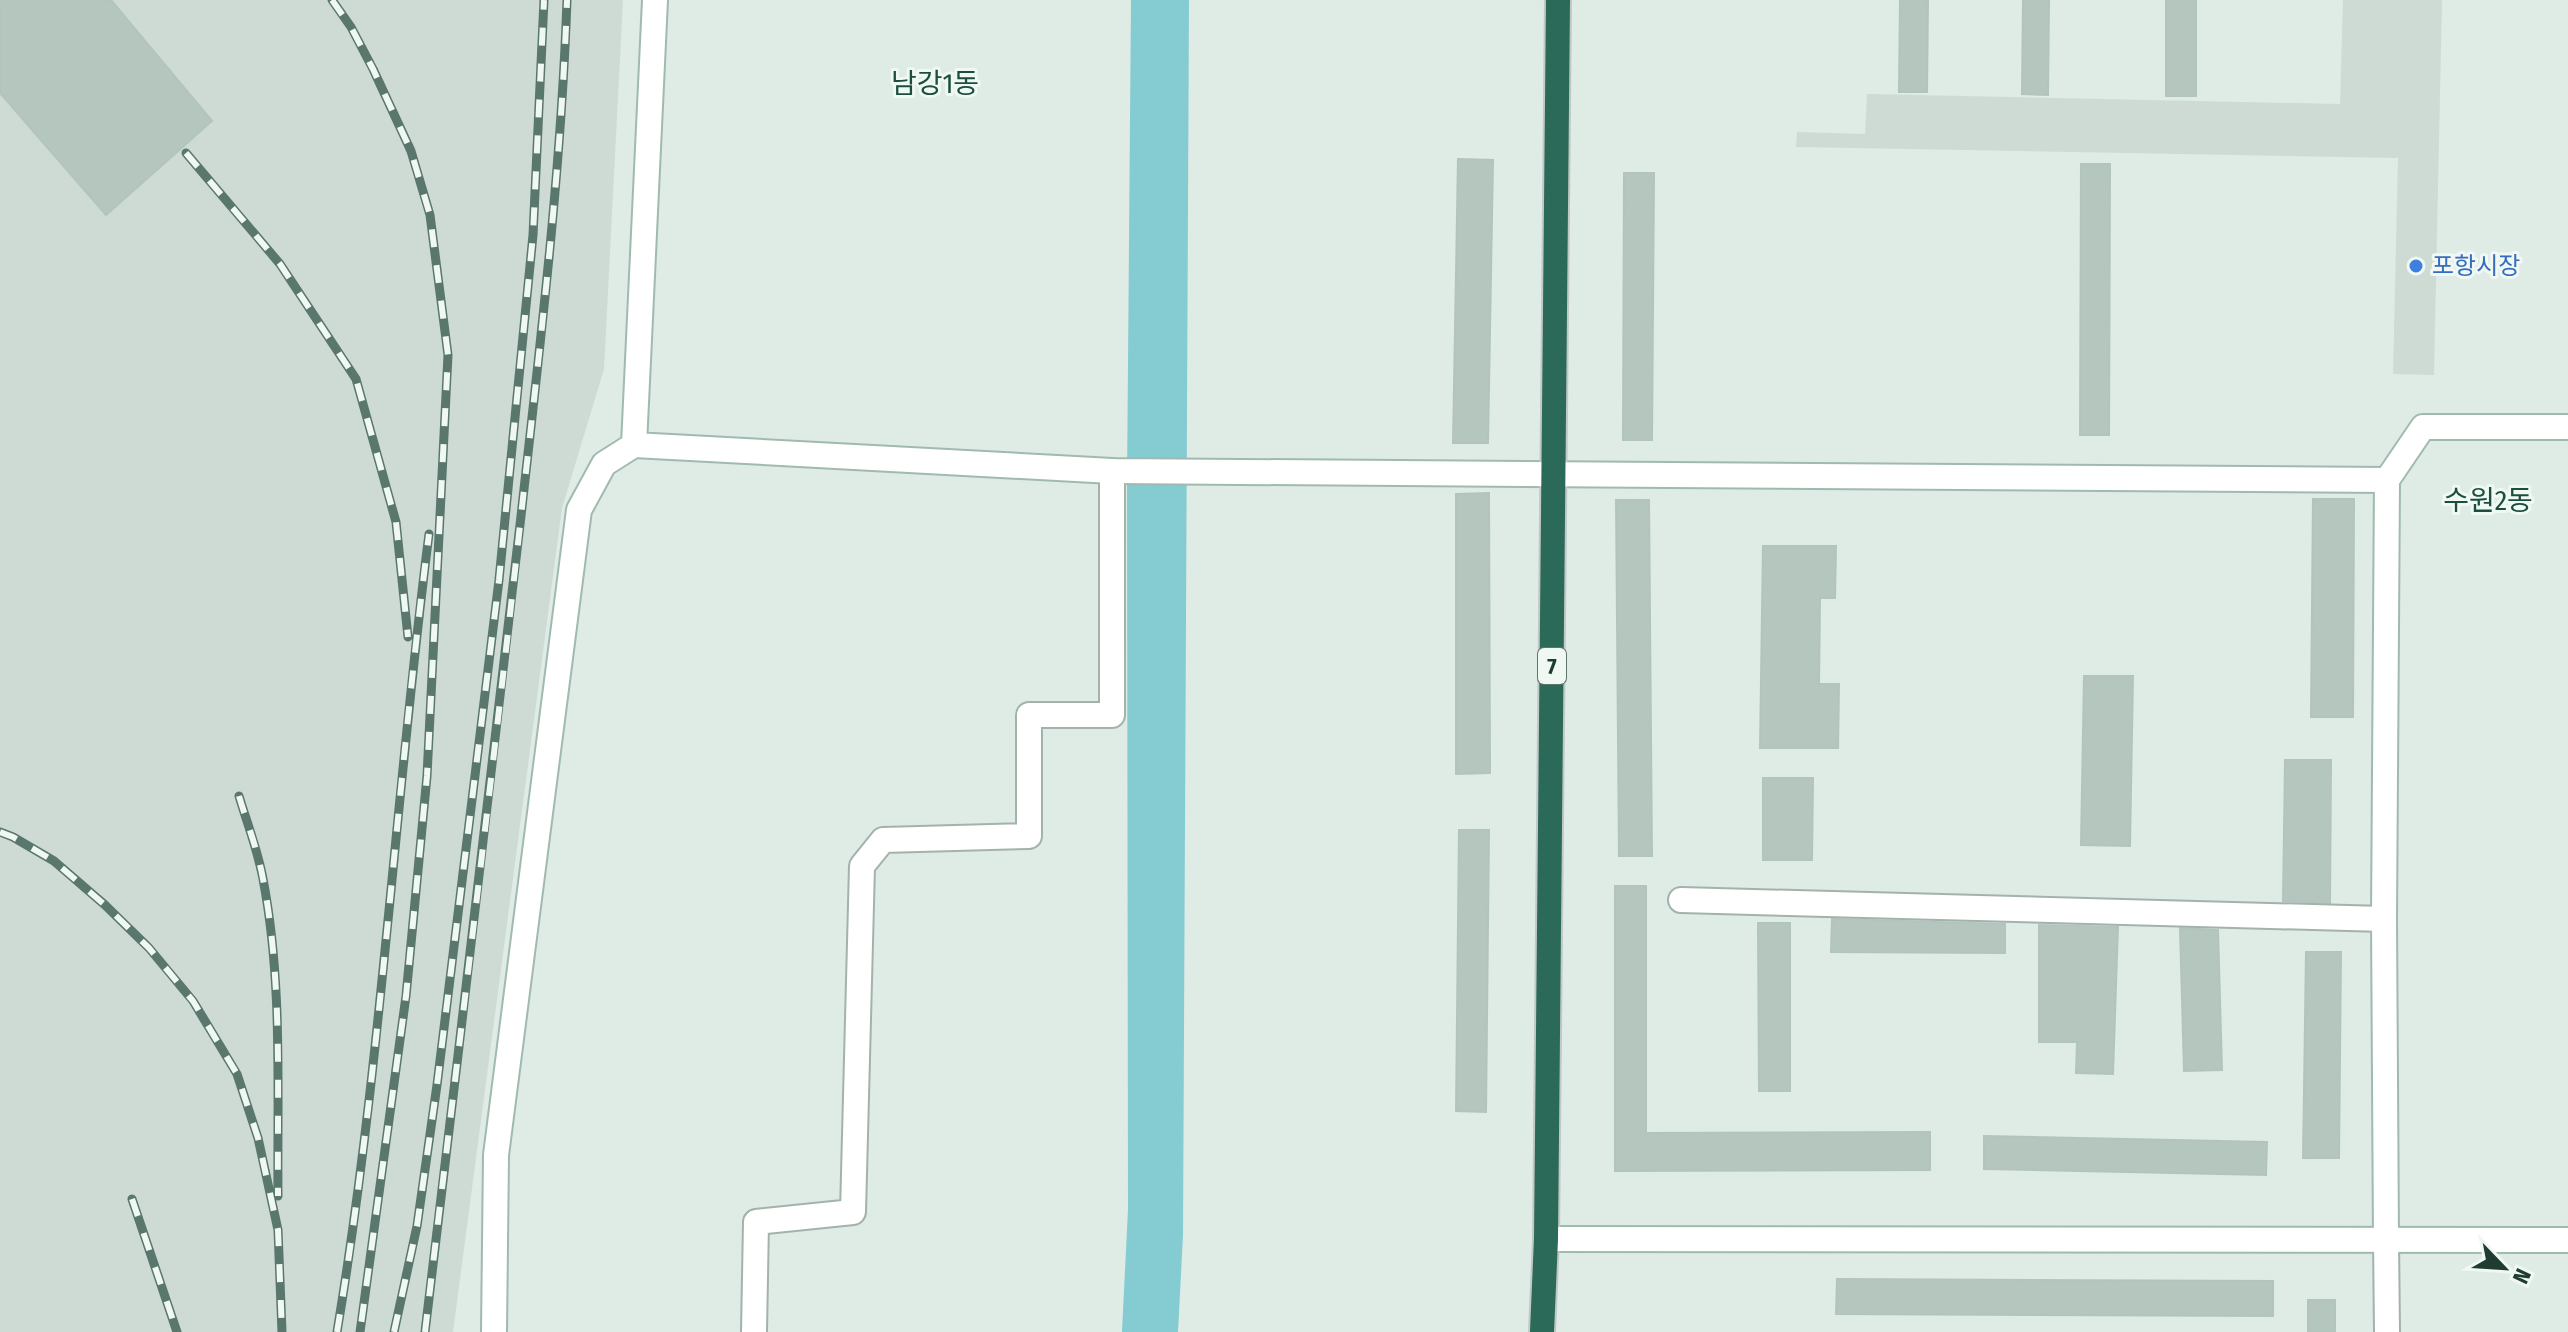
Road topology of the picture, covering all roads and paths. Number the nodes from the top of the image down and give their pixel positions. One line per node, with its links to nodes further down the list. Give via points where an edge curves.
1 (655, 0): 4 (street)
2 (1558, 0): 6 (highway, 7)
3 (2568, 427): 7 (street, via 2423,427)
4 (634, 445): 5 (street); 13 (street, via 604,464 579,510 496,1155)
5 (1112, 471): 6 (street); 14 (street, via 1112,715 1029,715 1029,836 883,840 862,866 853,1212 756,1222)
6 (1554, 476): 7 (street); 10 (highway, 7)
7 (2387, 480): 9 (street)
8 (1681, 900): 9 (street)
9 (2384, 919): 11 (street)
10 (1546, 1239): 11 (street); 15 (highway, 7)
11 (2386, 1240): 12 (street); 16 (street)
12 (2568, 1240)
13 (494, 1332)
14 (754, 1332)
15 (1542, 1332)
16 (2387, 1332)

